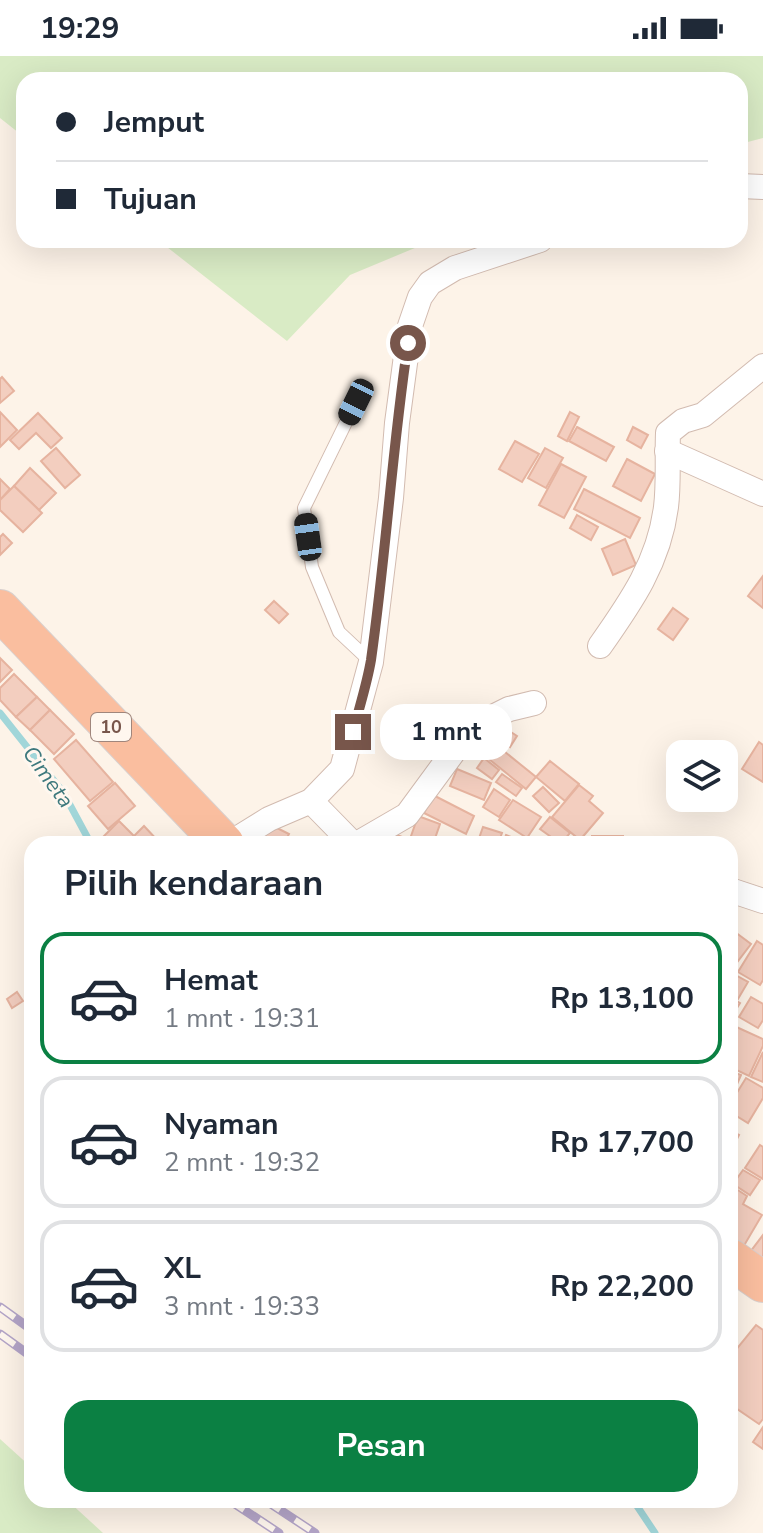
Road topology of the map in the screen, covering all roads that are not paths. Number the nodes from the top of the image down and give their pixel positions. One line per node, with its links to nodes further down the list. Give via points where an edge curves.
1 (516, 248): 8 (street, via 455,268 430,283 420,297 410,326)
2 (763, 366): 4 (street, via 703,415 671,428)
3 (356, 402): 8 (lane, via 304,508 312,567 339,632)
4 (667, 451): 5 (street); 7 (street, via 666,505 651,565)
5 (763, 494)
6 (0, 610): 11 (highway, 10)
7 (600, 646)
8 (371, 662): 10 (street, via 342,769)
9 (534, 703): 14 (street, via 483,722 441,767 407,815)
10 (311, 801): 12 (street); 13 (street)
11 (215, 836)
12 (242, 836)
13 (347, 836)
14 (369, 836)
15 (738, 893): 16 (street)
16 (763, 901)
17 (738, 1265): 18 (highway)
18 (763, 1282)

